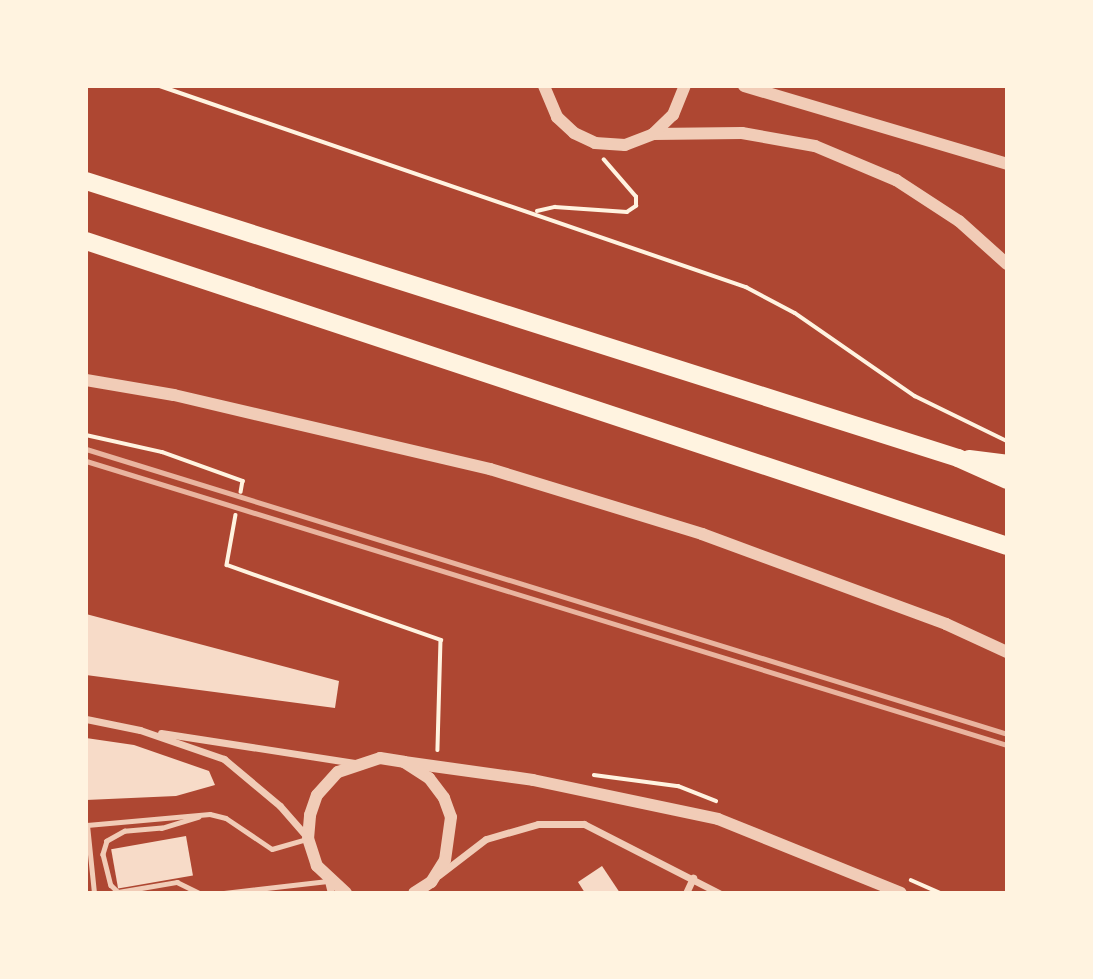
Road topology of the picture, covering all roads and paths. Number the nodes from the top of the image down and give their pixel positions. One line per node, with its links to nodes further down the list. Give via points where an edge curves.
1 (160, 86): 11 (path)
2 (544, 86): 6 (street, via 557,117)
3 (685, 86): 5 (street, via 673,115)
4 (744, 86): 7 (street)
5 (653, 134): 6 (street, via 625,145); 13 (street, via 742,133 815,146 896,180 959,221)
6 (594, 143): 11 (path, via 609,169 636,197 636,206 627,212 555,207)
7 (992, 160): 8 (street); 9 (street)
8 (1007, 164)
9 (1007, 173)
10 (86, 181): 17 (highway)
11 (535, 212): 16 (path, via 746,287 795,313 915,396)
12 (86, 241): 22 (highway)
13 (1007, 264)
14 (86, 380): 23 (street, via 174,395 490,469 702,534 946,624)
15 (86, 435): 20 (path, via 162,452 243,481)
16 (1007, 441)
17 (958, 458): 18 (highway); 19 (highway)
18 (1007, 464)
19 (1007, 480)
20 (240, 492)
21 (236, 515): 26 (path, via 227,565 441,640)
22 (1007, 546)
23 (1007, 652)
24 (86, 719): 25 (street)
25 (140, 730): 28 (street); 30 (street, via 224,759 280,806)
26 (438, 752)
27 (404, 762): 28 (street, via 380,758); 33 (street, via 429,778 444,797 451,817 446,860); 41 (street, via 533,780 718,819)
28 (355, 763): 30 (street, via 338,772 317,795)
29 (210, 814): 30 (lane, via 226,818 272,849); 34 (lane, via 88,825); 35 (lane, via 162,828 125,831 107,841 103,854 111,885 118,892 177,883)
30 (308, 839): 32 (street)
31 (693, 878): 33 (street, via 584,824 538,824 486,839); 39 (street); 40 (street)
32 (329, 887): 36 (lane); 37 (street)
33 (428, 887): 38 (street)
34 (94, 893)
35 (200, 893)
36 (224, 893)
37 (346, 893)
38 (414, 893)
39 (686, 893)
40 (719, 893)
41 (901, 893)

